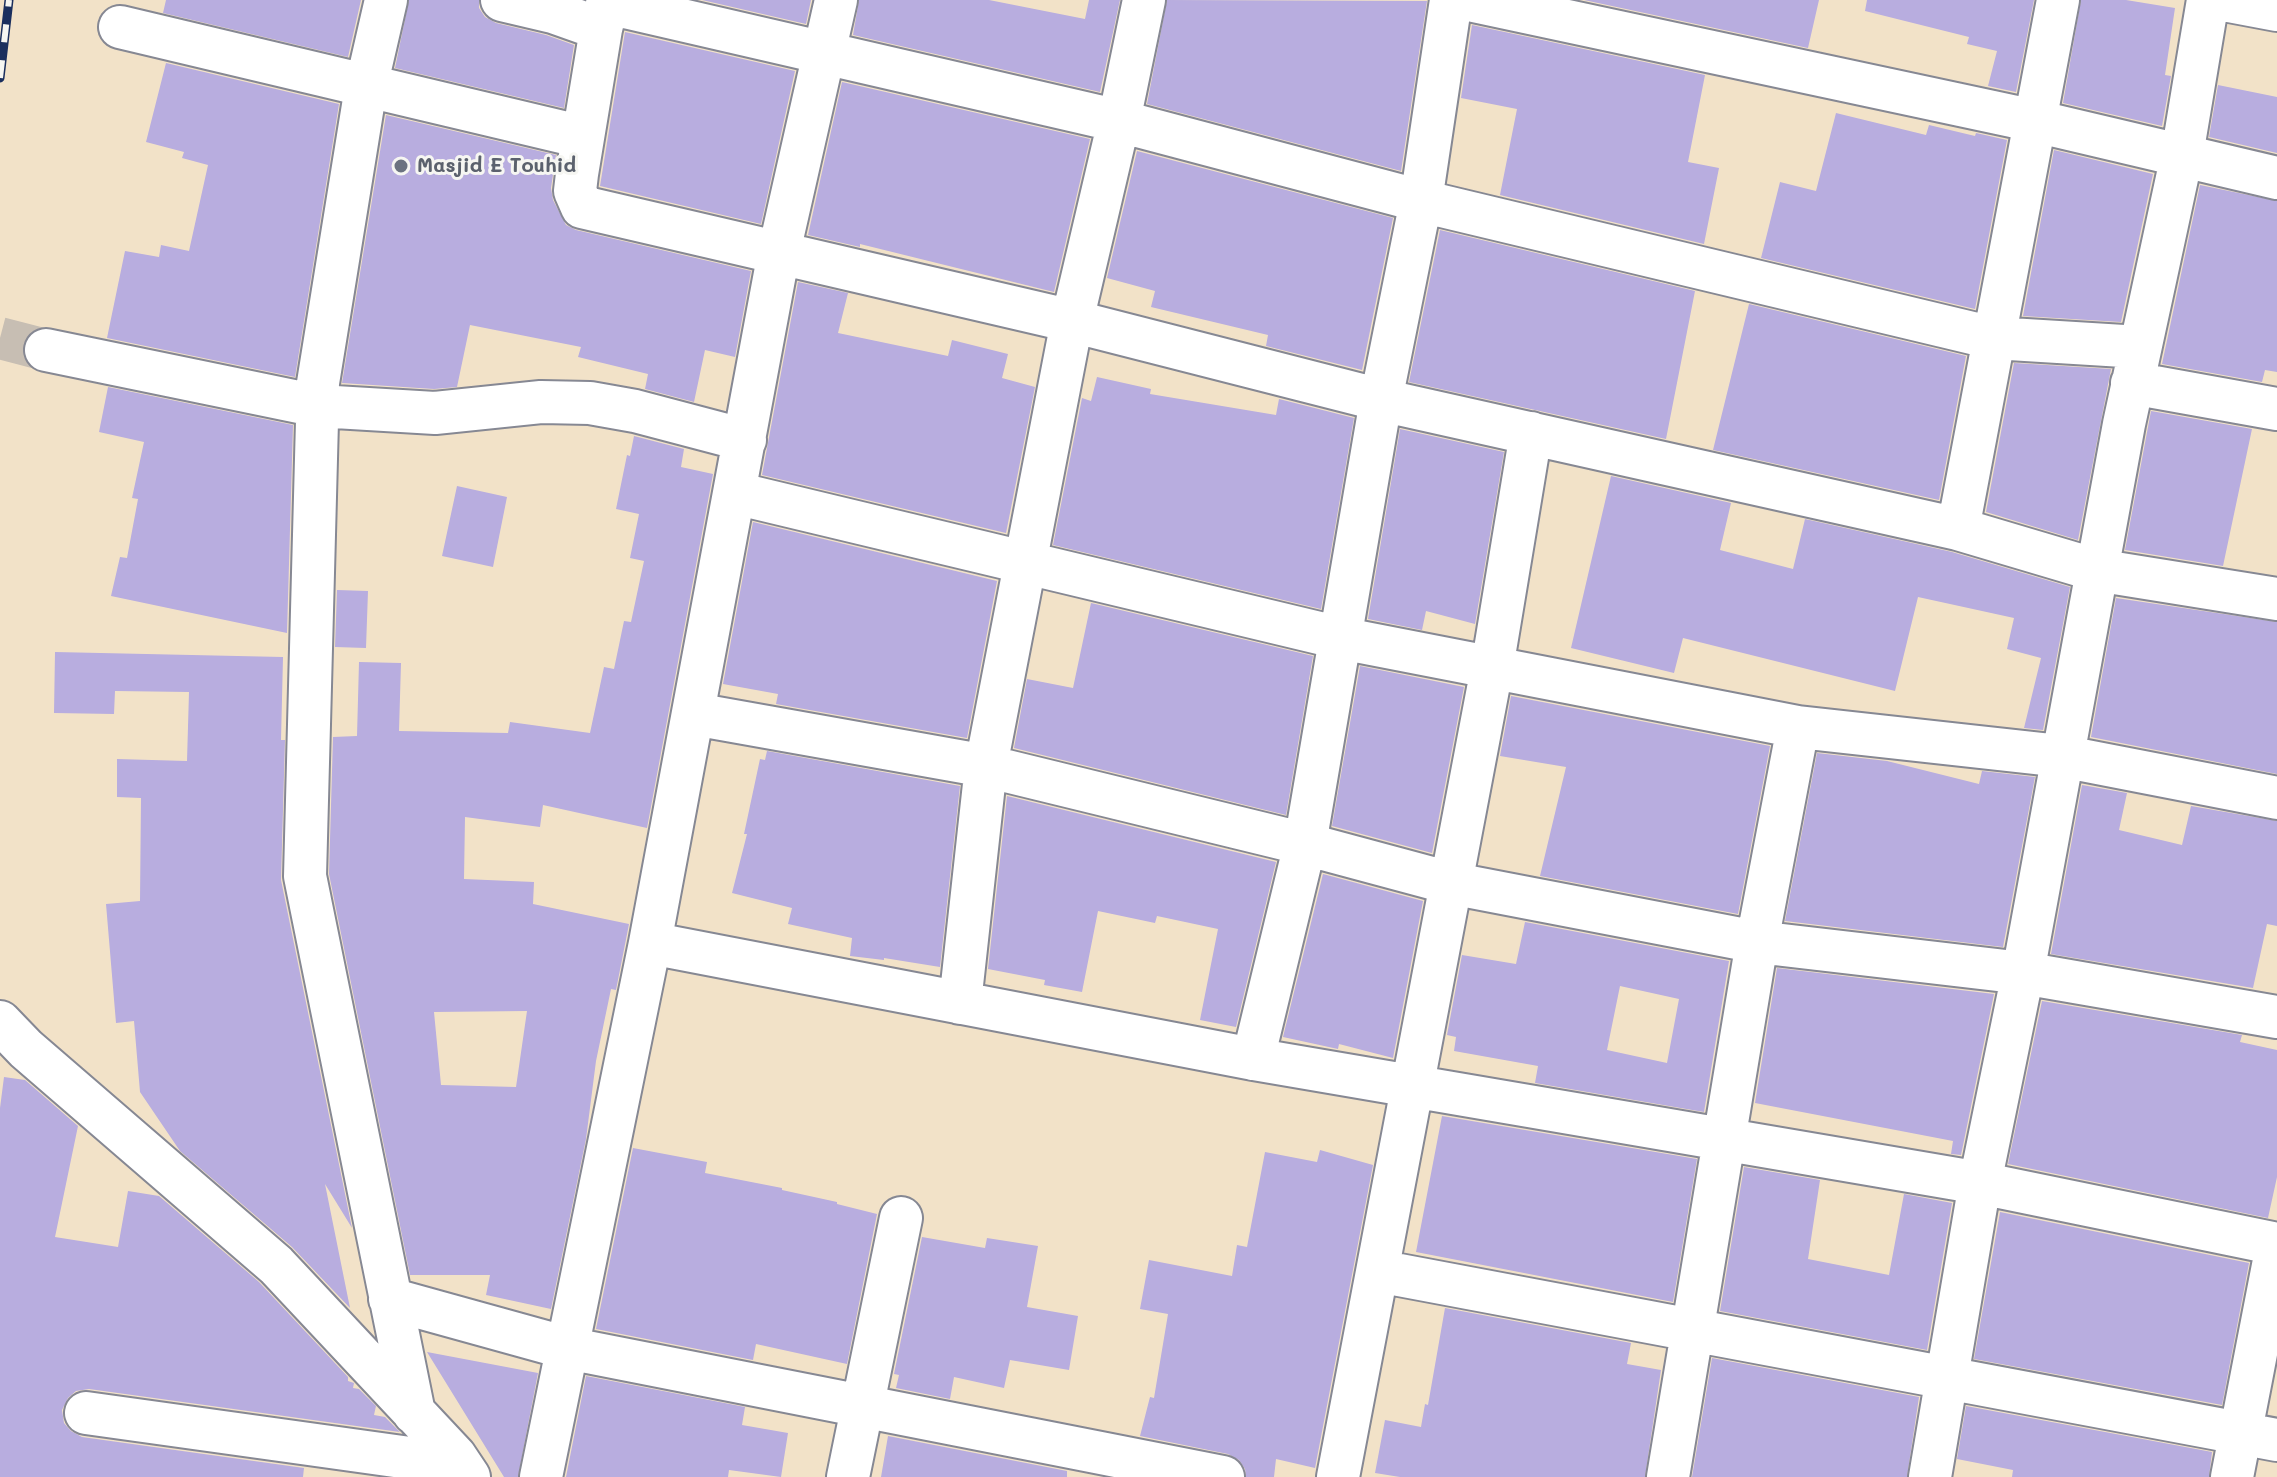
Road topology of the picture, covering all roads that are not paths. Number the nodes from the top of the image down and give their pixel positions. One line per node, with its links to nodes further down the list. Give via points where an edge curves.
1 (386, 0): 14 (street)
2 (502, 0): 11 (street, via 553,12)
3 (836, 0): 13 (street)
4 (1144, 0): 15 (street)
5 (1451, 0): 20 (street)
6 (1469, 0): 16 (street)
7 (2058, 0): 16 (street)
8 (2208, 0): 18 (street)
9 (2224, 0): 10 (street)
10 (2277, 10)
11 (606, 11): 13 (street); 17 (street)
12 (120, 27): 14 (street)
13 (826, 52): 15 (street); 21 (street)
14 (366, 87): 17 (street); 27 (street)
15 (1119, 121): 20 (street); 22 (street)
16 (2035, 121): 18 (street); 23 (street)
17 (583, 137): 21 (street, via 575,191 582,207)
18 (2182, 155): 19 (street); 25 (street)
19 (2277, 178)
20 (1421, 201): 23 (street); 26 (street)
21 (779, 252): 22 (street); 30 (street)
22 (1072, 321): 26 (street); 33 (street)
23 (1993, 338): 25 (street); 32 (street)
24 (46, 350): 27 (street)
25 (2136, 365): 28 (street); 34 (street)
26 (1381, 400): 29 (street); 36 (street)
27 (318, 406): 30 (street, via 435,413 541,402 590,403); 58 (street, via 305,876)
28 (2277, 409)
29 (1531, 433): 32 (street); 37 (street)
30 (745, 440): 31 (street)
31 (735, 493): 33 (street); 38 (street)
32 (1958, 529): 34 (street)
33 (1026, 563): 36 (street); 41 (street)
34 (2096, 570): 35 (street); 40 (street)
35 (2277, 599)
36 (1340, 638): 37 (street); 43 (street)
37 (1492, 668): 39 (street); 44 (street)
38 (694, 714): 41 (street); 46 (street)
39 (1798, 727): 40 (street); 45 (street)
40 (2061, 756): 42 (street); 47 (street)
41 (986, 766): 43 (street); 48 (street)
42 (2277, 798)
43 (1305, 844): 44 (street); 51 (street)
44 (1450, 883): 45 (street); 52 (street)
45 (1757, 942): 47 (street); 53 (street)
46 (650, 943): 48 (street); 60 (street)
47 (2023, 973): 49 (street); 54 (street)
48 (960, 1003): 51 (street)
49 (2277, 1017)
50 (0, 1022): 64 (street, via 276,1265)
51 (1253, 1059): 52 (street)
52 (1410, 1086): 53 (street); 57 (street)
53 (1725, 1139): 54 (street); 59 (street)
54 (1980, 1183): 56 (street); 61 (street)
55 (901, 1218): 62 (street)
56 (2277, 1245): 65 (street)
57 (1378, 1271): 59 (street); 70 (street)
58 (390, 1299): 60 (street); 64 (street)
59 (1694, 1331): 61 (street); 71 (street)
60 (567, 1348): 62 (street); 67 (street)
61 (1948, 1379): 65 (street); 72 (street)
62 (862, 1406): 68 (street); 69 (street)
63 (86, 1413): 66 (street)
64 (414, 1413): 66 (street)
65 (2259, 1438): 73 (street)
66 (465, 1471)
67 (541, 1477)
68 (848, 1477)
69 (1223, 1477)
70 (1338, 1477)
71 (1668, 1477)
72 (1930, 1477)
73 (2232, 1477)

